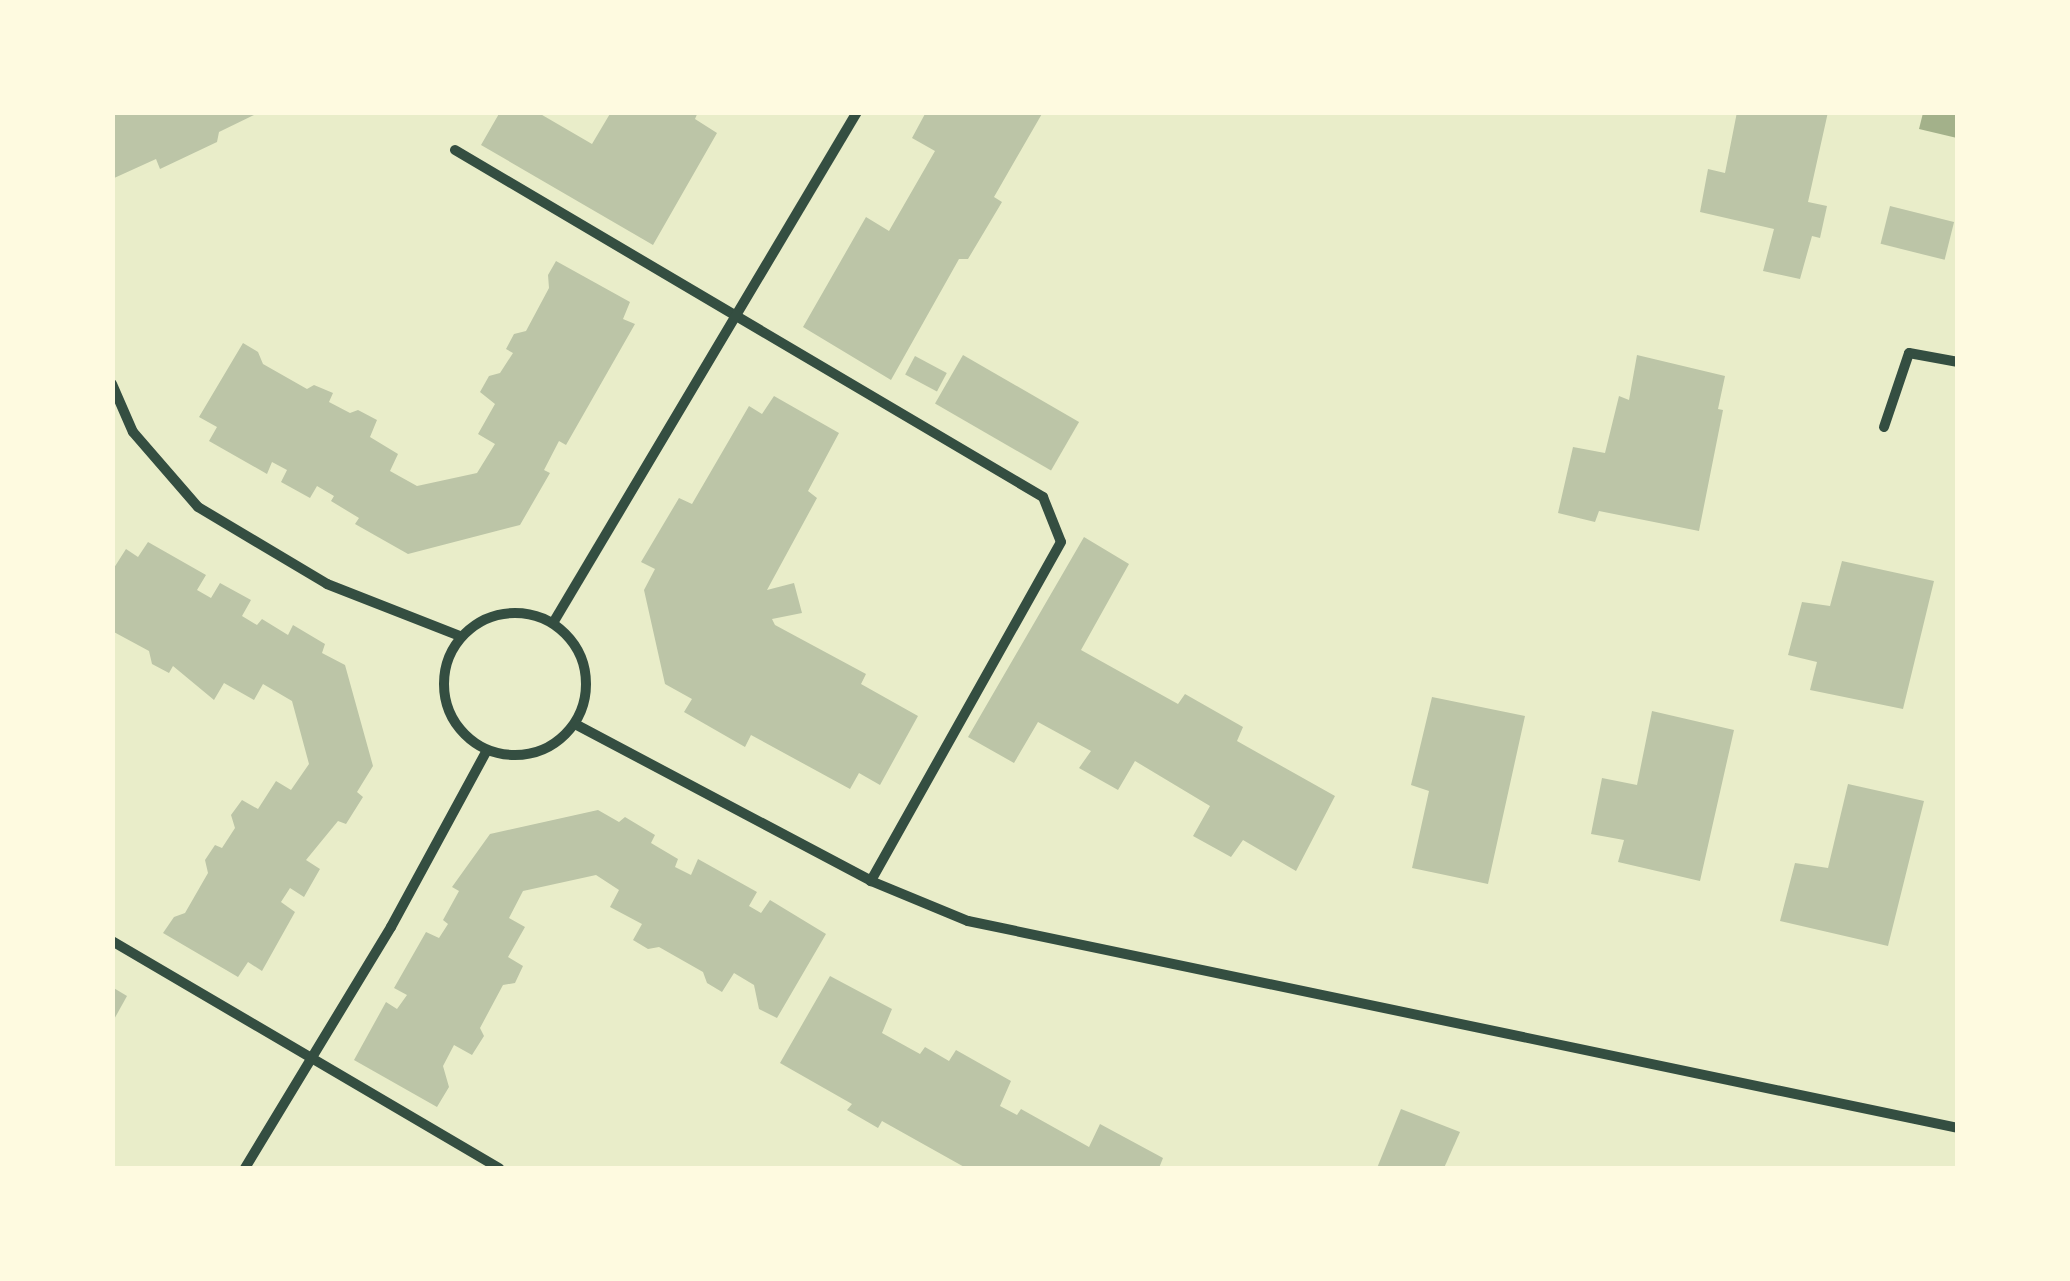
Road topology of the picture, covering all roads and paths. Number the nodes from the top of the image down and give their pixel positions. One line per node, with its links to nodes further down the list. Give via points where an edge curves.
1 (857, 112): 3 (street)
2 (456, 150): 3 (street)
3 (732, 316): 7 (street); 11 (street, via 1042,497 1061,542)
4 (1958, 362): 6 (street, via 1910,353)
5 (112, 384): 8 (street, via 133,432 198,507 327,584)
6 (1884, 426)
7 (553, 623): 8 (street, via 505,613); 9 (street, via 571,639 584,669 584,703)
8 (460, 636): 10 (street, via 443,677 445,700 454,722)
9 (575, 724): 10 (street, via 536,752 511,756); 11 (street)
10 (487, 750): 13 (street)
11 (871, 882): 14 (street, via 968,921)
12 (112, 941): 13 (street)
13 (311, 1058): 15 (street); 16 (street)
14 (1958, 1128)
15 (244, 1168)
16 (499, 1168)

